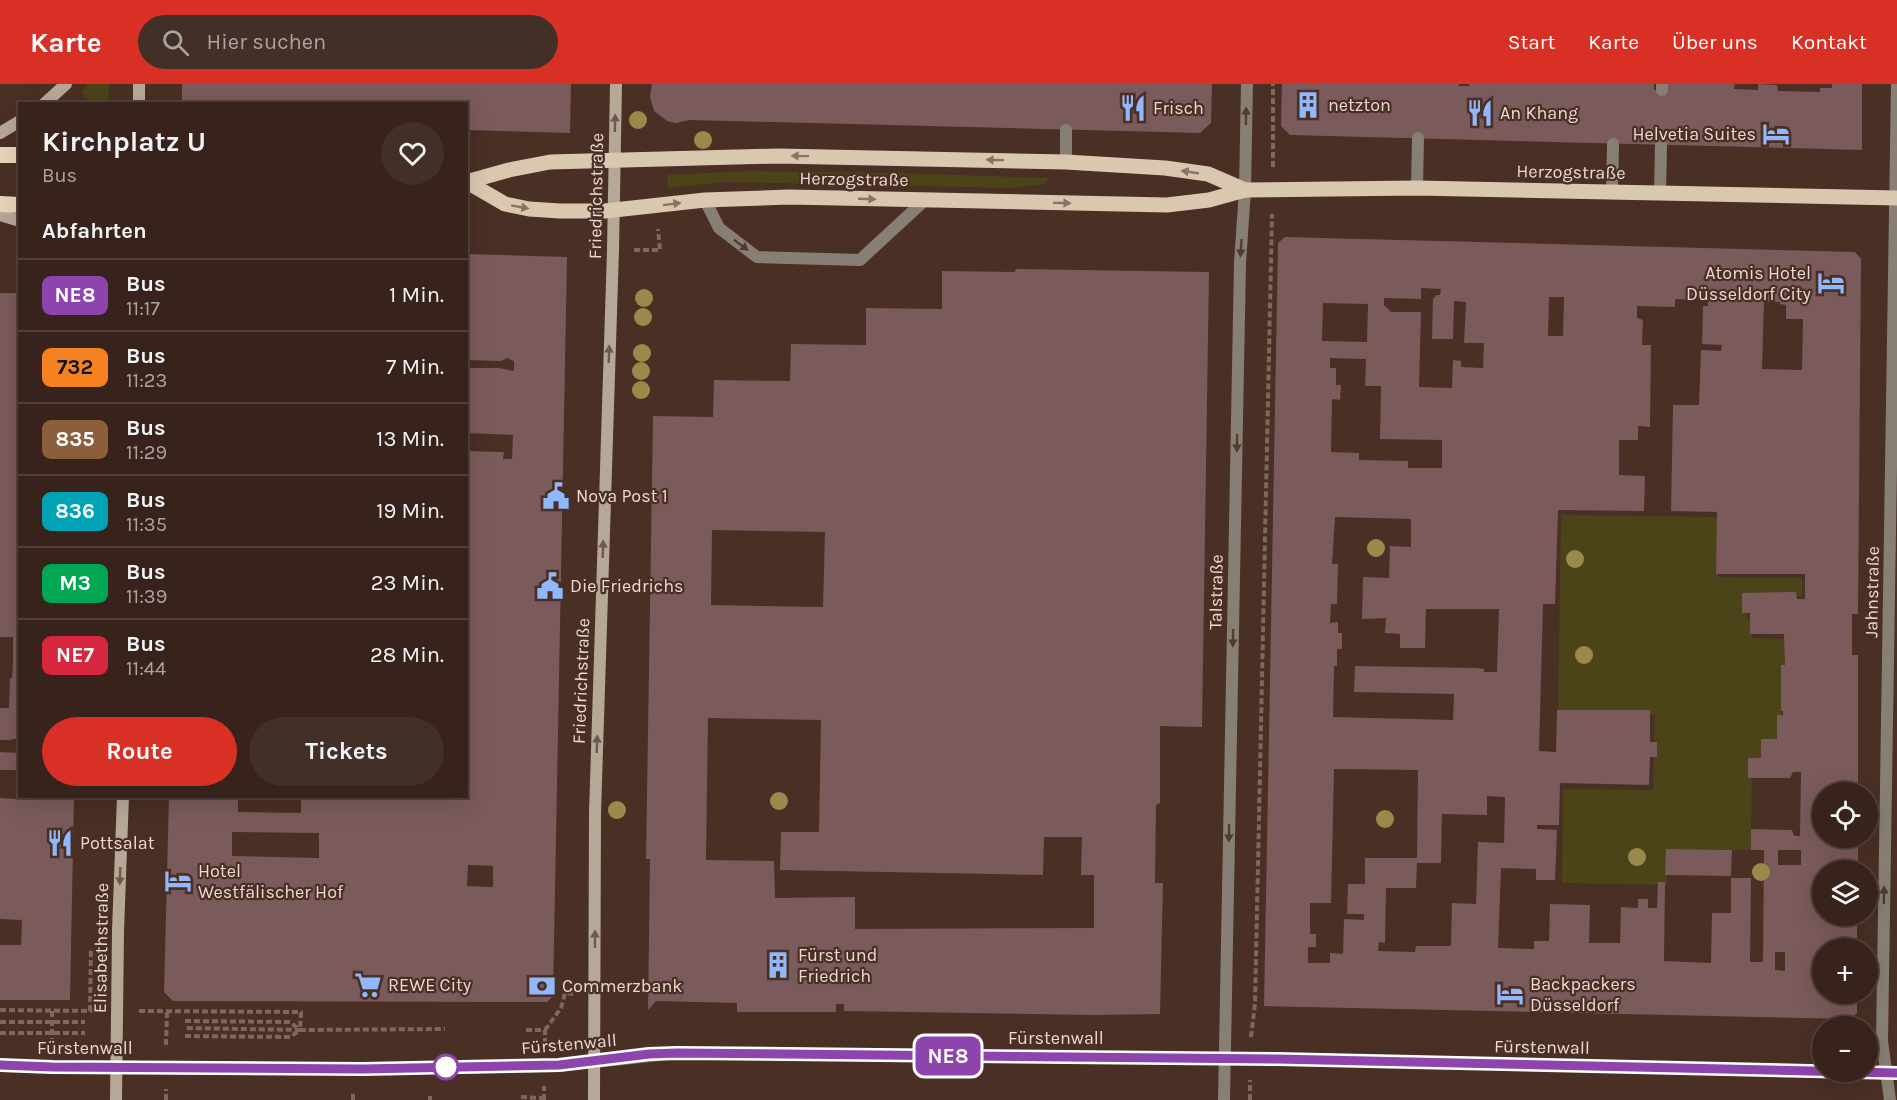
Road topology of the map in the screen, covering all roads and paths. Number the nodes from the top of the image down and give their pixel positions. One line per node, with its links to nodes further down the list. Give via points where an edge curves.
1 (66, 84): 7 (main road)
2 (140, 84): 8 (main road)
3 (616, 84): 18 (main road, Friedrichstraße, one-way to 3)
4 (1247, 84): 23 (street, Talstraße, one-way to 4)
5 (1273, 84): 15 (path)
6 (1897, 84): 26 (street, Jahnstraße)
7 (46, 102)
8 (139, 102)
9 (18, 122): 11 (main road)
10 (1066, 130): 19 (street)
11 (0, 133)
12 (1418, 138): 22 (street)
13 (1613, 144): 24 (street)
14 (1661, 145): 25 (street)
15 (1273, 146)
16 (0, 155): 17 (highway)
17 (18, 155)
18 (614, 161): 19 (main road, Herzogstraße, one-way to 18, via 778,156); 20 (main road, Herzogstraße, via 550,162); 31 (main road, Friedrichstraße)
19 (1066, 162): 23 (main road, Herzogstraße, one-way to 19, via 1208,174)
20 (468, 182)
21 (468, 183): 31 (main road, Herzogstraße, one-way to 31, via 517,207)
22 (1418, 188): 23 (main road, Herzogstraße); 24 (main road, Herzogstraße)
23 (1245, 189): 28 (main road, Herzogstraße, one-way to 23, via 1167,205 1209,200); 53 (street, Talstraße, one-way to 53, via 1240,262)
24 (1612, 193): 25 (main road, Herzogstraße)
25 (1660, 193): 26 (main road, Herzogstraße)
26 (1896, 198): 58 (street, Jahnstraße, one-way to 26, via 1882,1041)
27 (705, 200): 28 (main road, Herzogstraße, one-way to 28); 28 (street, one-way to 28, via 719,228 757,257 860,260); 31 (main road, Herzogstraße, one-way to 27)
28 (925, 200)
29 (0, 204): 30 (highway)
30 (18, 205)
31 (614, 210): 37 (main road, Friedrichstraße, one-way to 31, via 595,813)
32 (0, 215): 33 (main road)
33 (18, 220)
34 (1271, 222): 52 (path, via 1255,1005)
35 (123, 798): 41 (main road, Elisabethstraße, one-way to 41)
36 (91, 948): 40 (path)
37 (595, 997): 48 (path, via 565,993 561,1008); 54 (main road, Friedrichstraße)
38 (0, 1010): 39 (path)
39 (52, 1011): 40 (path); 57 (path)
40 (90, 1011): 41 (path)
41 (117, 1011): 47 (path, via 301,1012); 56 (main road, Elisabethstraße)
42 (185, 1021): 47 (path, via 290,1022)
43 (0, 1022): 44 (path)
44 (85, 1022)
45 (185, 1029): 47 (path)
46 (446, 1029): 47 (path)
47 (300, 1030): 51 (path, via 290,1037)
48 (545, 1030)
49 (0, 1033): 50 (path)
50 (85, 1033)
51 (185, 1036)
52 (1251, 1036)
53 (1224, 1058): 54 (street, Fürstenwall, via 677,1053); 58 (street, Fürstenwall); 66 (street, Talstraße)
54 (595, 1062): 56 (street, Fürstenwall, via 363,1069); 65 (main road, Friedrichstraße)
55 (0, 1065): 57 (street, Fürstenwall)
56 (117, 1066): 57 (street, Fürstenwall); 63 (main road, Elisabethstraße)
57 (52, 1067)
58 (1892, 1073): 68 (street, Jahnstraße)
59 (1250, 1076): 67 (path)
60 (353, 1094): 64 (path)
61 (521, 1097): 62 (path)
62 (544, 1098)
63 (116, 1100)
64 (353, 1100)
65 (594, 1100)
66 (1224, 1100)
67 (1250, 1100)
68 (1890, 1100)

